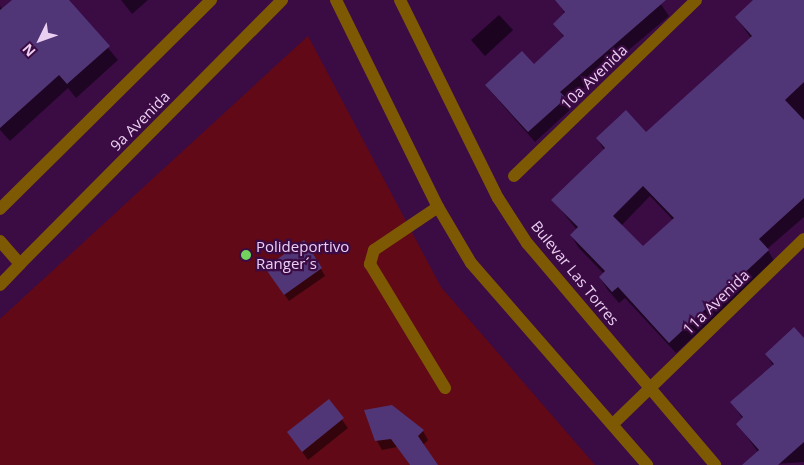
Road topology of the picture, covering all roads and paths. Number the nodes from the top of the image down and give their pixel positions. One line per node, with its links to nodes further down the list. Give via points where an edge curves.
1 (211, 0): 8 (street)
2 (282, 0): 11 (street, 9a Avenida)
3 (336, 0): 7 (street)
4 (400, 0): 14 (street, Bulevar Las Torres, via 498,198 527,244)
5 (696, 0): 6 (street, 10a Avenida)
6 (514, 176)
7 (438, 207): 13 (street, via 374,250 370,264); 15 (street, via 471,263)
8 (0, 209)
9 (804, 239): 14 (street, 11a Avenida)
10 (0, 241): 11 (street)
11 (20, 264): 12 (street, 9a Avenida)
12 (0, 284)
13 (445, 388)
14 (650, 388): 15 (street); 17 (street, Bulevar Las Torres)
15 (613, 424): 16 (street)
16 (647, 465)
17 (715, 465)

